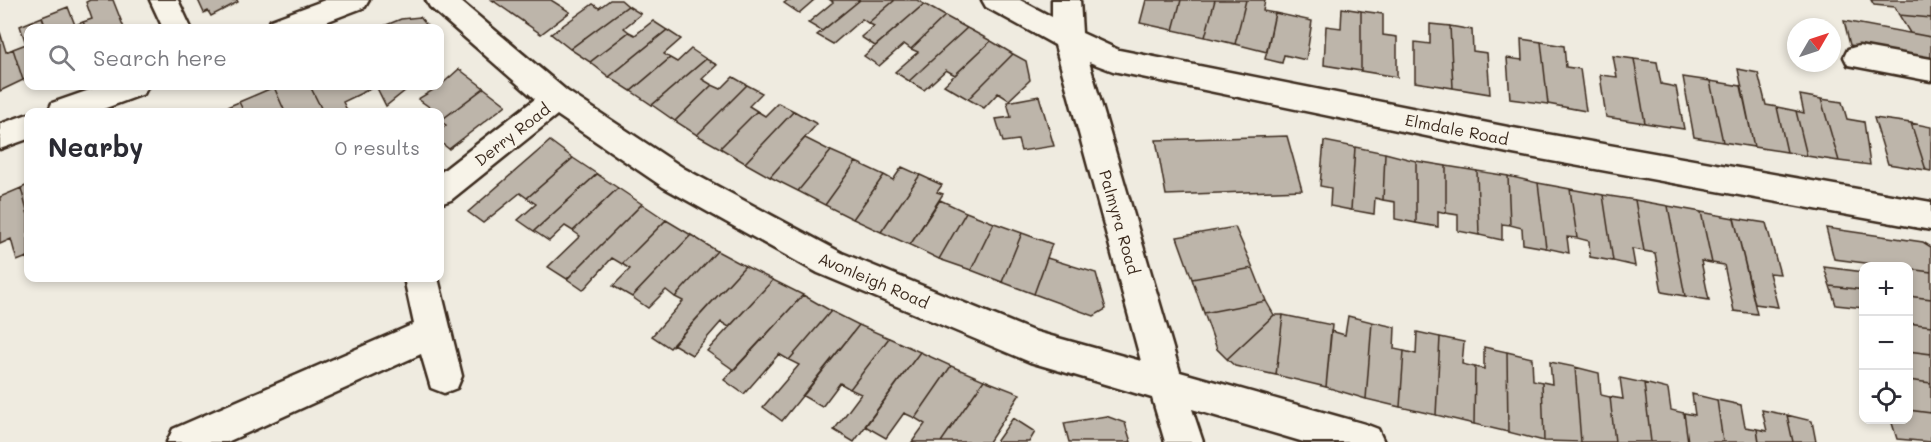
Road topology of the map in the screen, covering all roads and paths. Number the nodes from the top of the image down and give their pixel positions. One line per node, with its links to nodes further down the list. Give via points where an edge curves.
1 (164, 0): 6 (street)
2 (355, 0): 7 (street)
3 (440, 0): 12 (street, Avonleigh Road)
4 (996, 0): 8 (street, Elmdale Road)
5 (1066, 0): 8 (street, Palmyra Road)
6 (175, 24)
7 (292, 24)
8 (1068, 39): 17 (street, Elmdale Road, via 1113,60 1513,141); 21 (street, Palmyra Road)
9 (1859, 57): 10 (street)
10 (1931, 70)
11 (122, 90): 13 (street)
12 (556, 99): 16 (street, Derry Road); 21 (street, Avonleigh Road, via 674,178 830,263 1030,345)
13 (74, 108)
14 (24, 128): 15 (street)
15 (0, 137)
16 (444, 188)
17 (1931, 216)
18 (422, 282): 19 (street)
19 (433, 332): 20 (street); 22 (street)
20 (444, 376)
21 (1166, 385): 23 (street, Palmyra Road); 24 (street, Avonleigh Road)
22 (186, 442)
23 (1184, 442)
24 (1365, 442)

